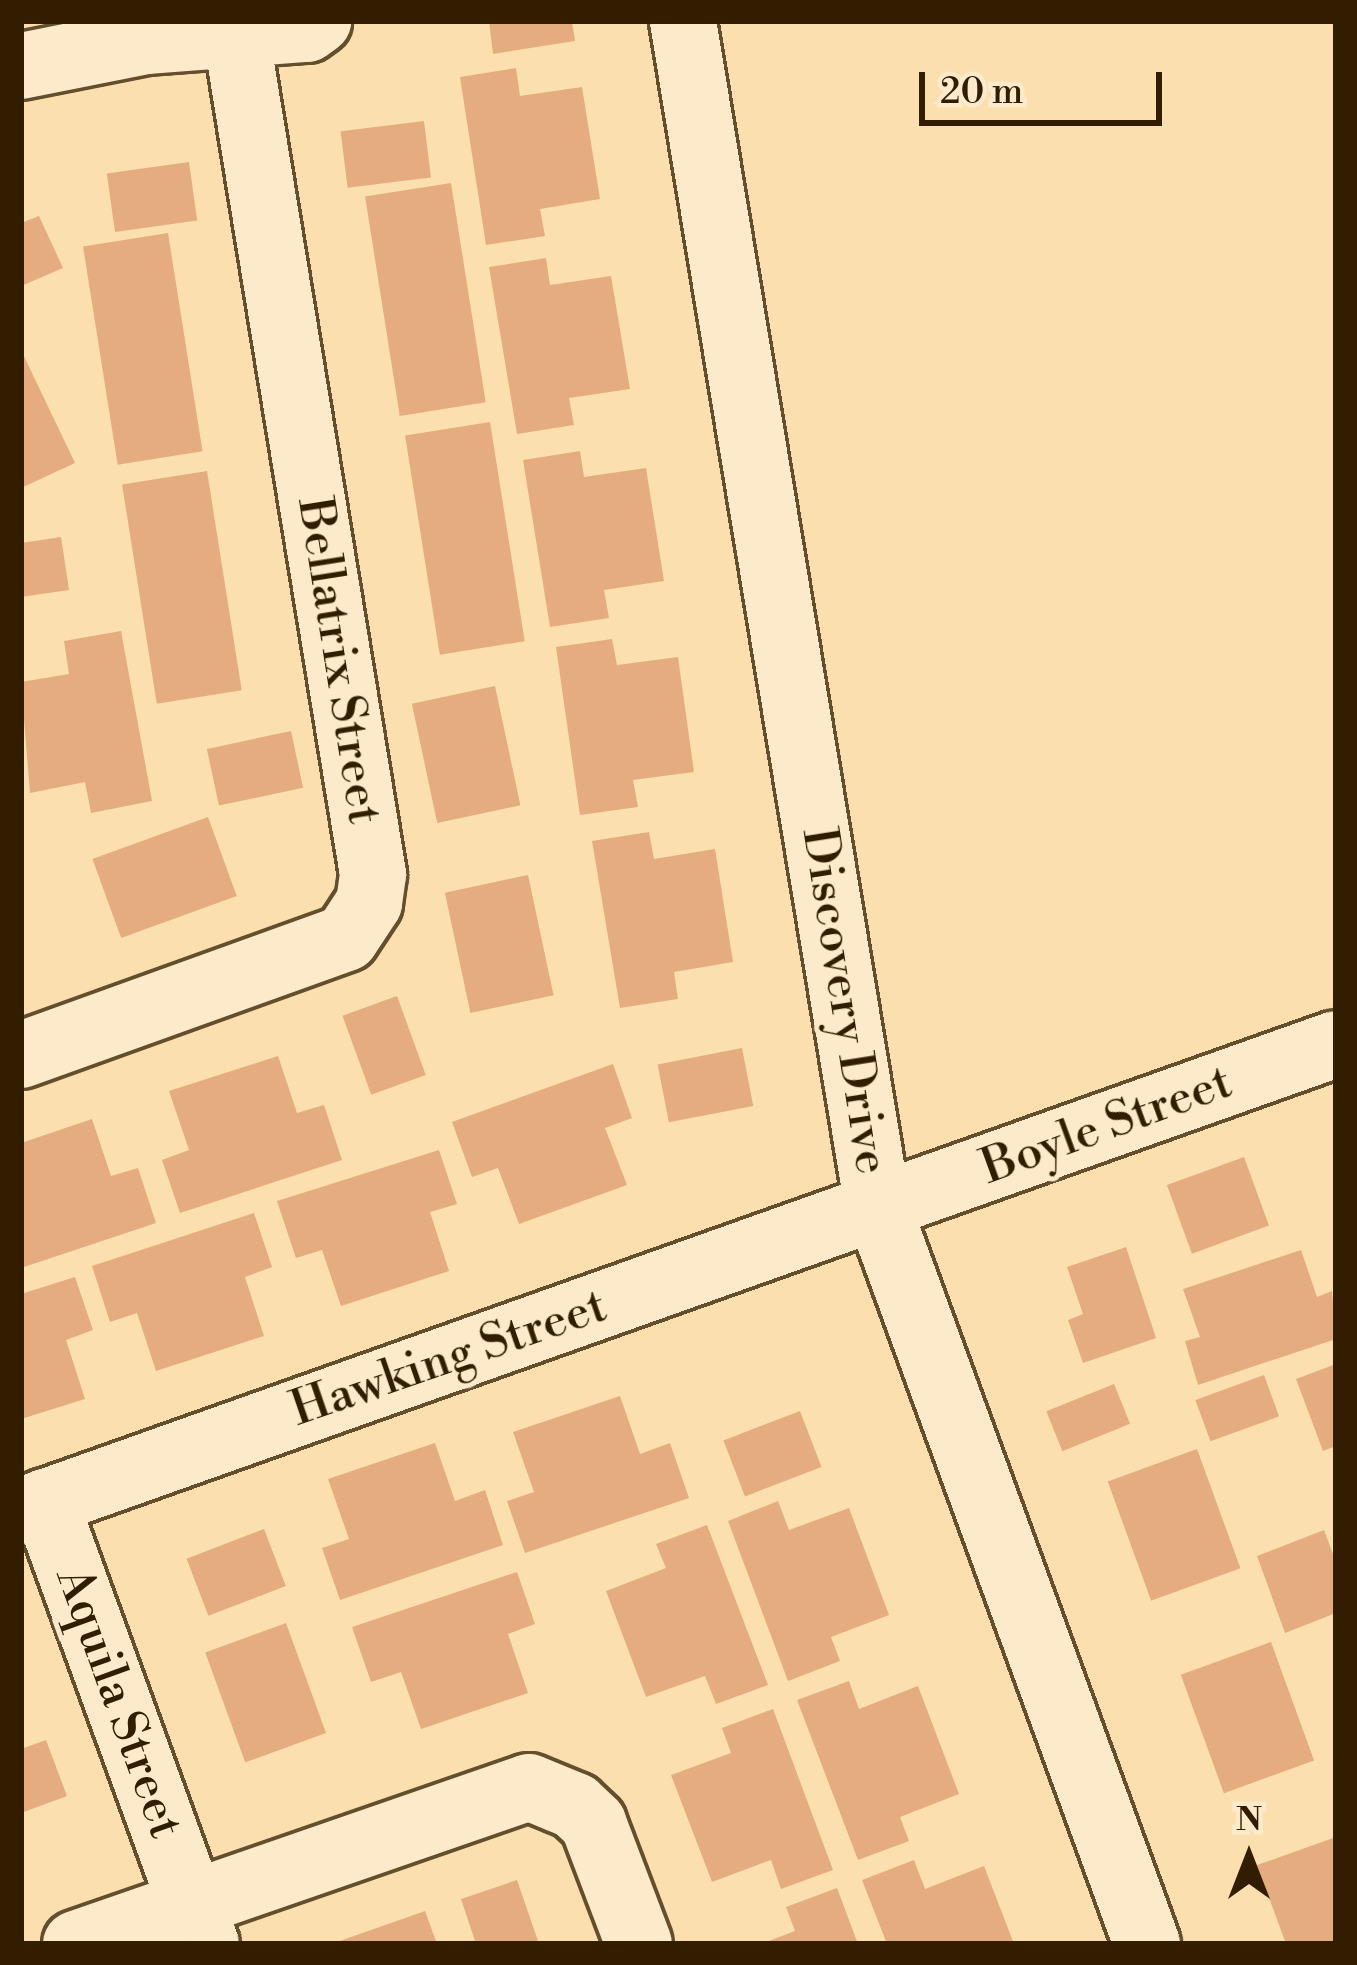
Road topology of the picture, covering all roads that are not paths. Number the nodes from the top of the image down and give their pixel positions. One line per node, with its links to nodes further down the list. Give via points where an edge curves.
1 (318, 21): 3 (street)
2 (683, 21): 7 (street, Discovery Drive)
3 (236, 34): 4 (street, via 146,41); 6 (street, Bellatrix Street, via 373,874 369,903 362,925 346,938)
4 (21, 66)
5 (1336, 1044): 7 (street, Boyle Street)
6 (21, 1055)
7 (878, 1208): 8 (street, Hawking Street); 12 (street, Discovery Drive)
8 (33, 1507): 9 (street, Aquila Street)
9 (199, 1924): 10 (street); 11 (street, via 507,1791 554,1794 593,1823)
10 (76, 1944)
11 (639, 1944)
12 (1147, 1944)

